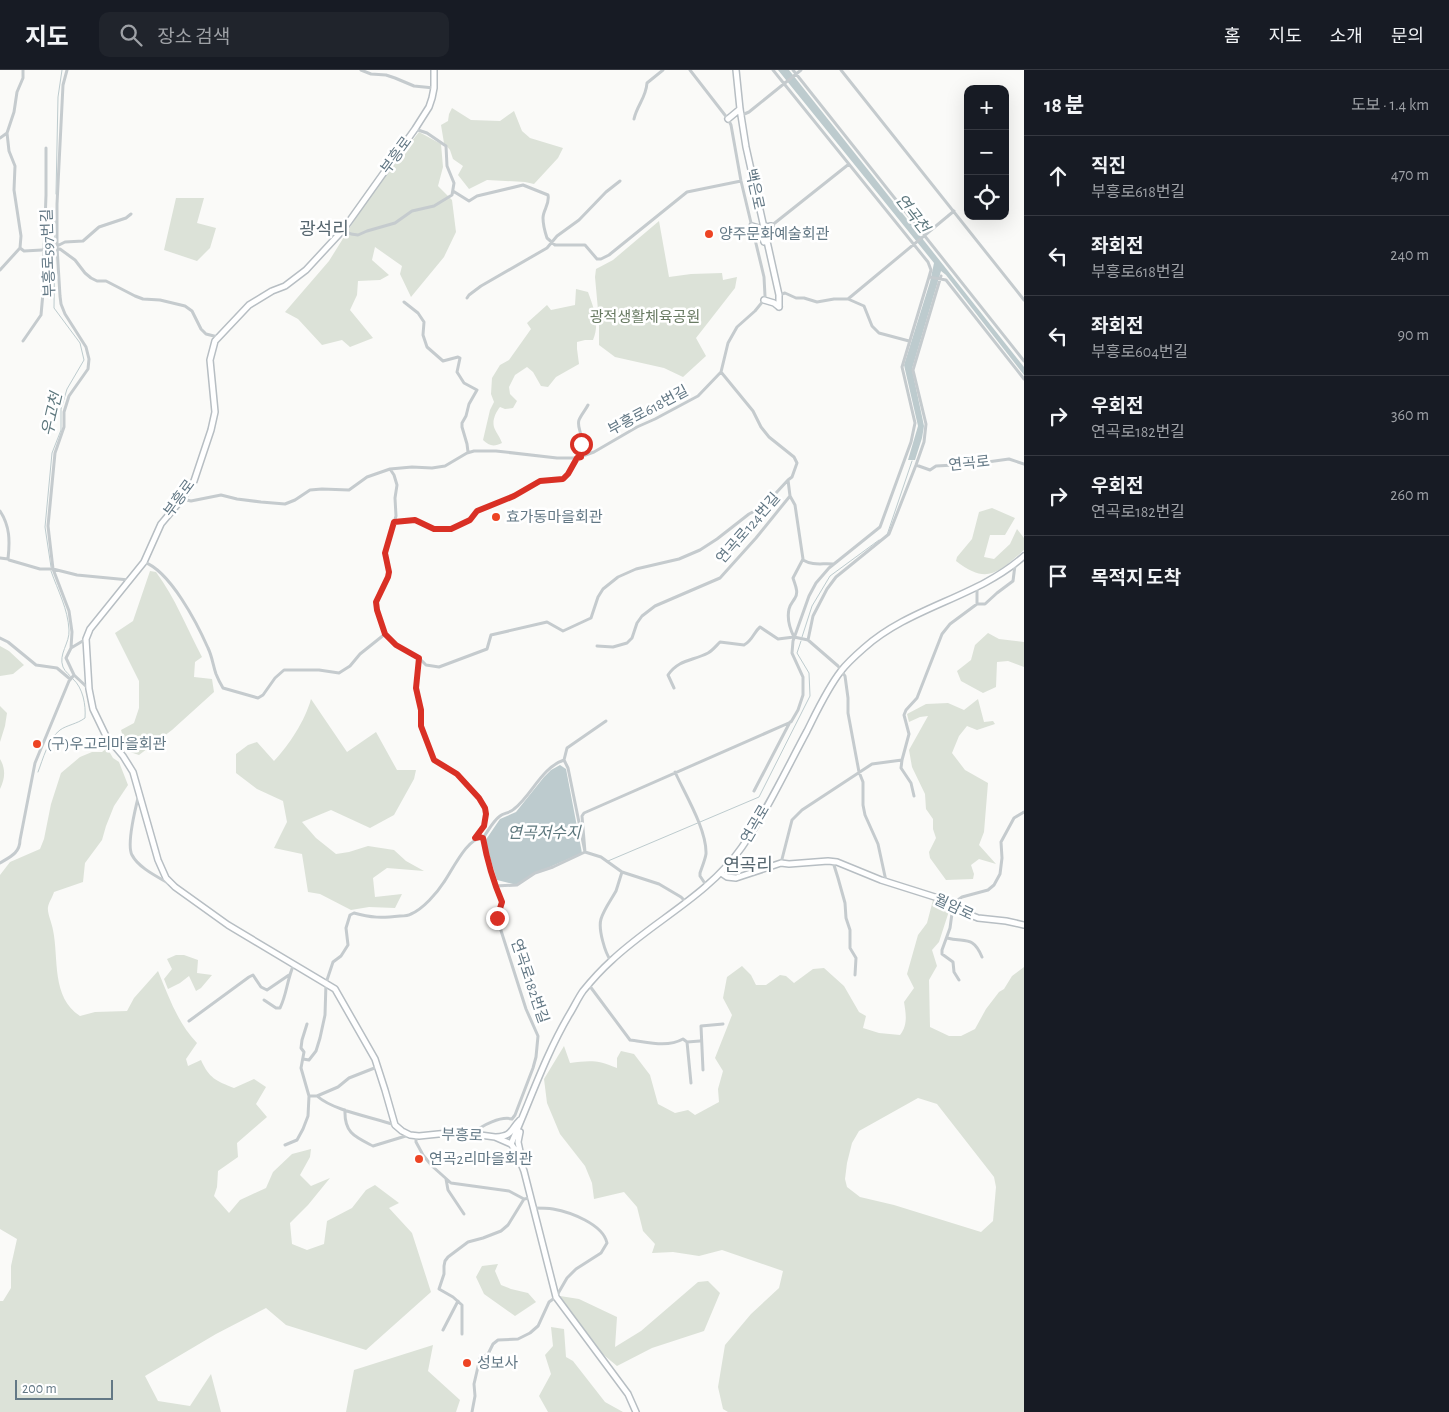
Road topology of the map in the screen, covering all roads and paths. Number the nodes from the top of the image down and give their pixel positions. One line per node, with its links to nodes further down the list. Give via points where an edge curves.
1 (23, 70): 19 (street)
2 (67, 70): 36 (street, 부흥로597번길, via 63,85)
3 (361, 70): 13 (street, via 414,86)
4 (663, 70): 16 (street, via 647,83 645,96)
5 (690, 70): 17 (street)
6 (736, 70): 14 (main road, 백은로)
7 (773, 70): 12 (street)
8 (801, 70): 11 (street)
9 (841, 70): 26 (street)
10 (434, 72): 13 (main road, 부흥로)
11 (795, 72): 12 (street); 32 (street)
12 (784, 83): 15 (street); 22 (street)
13 (434, 88): 18 (main road, 부흥로, via 429,107)
14 (740, 109): 15 (main road, 백은로); 17 (main road)
15 (741, 116): 28 (main road, 백은로)
16 (634, 119)
17 (728, 120): 24 (street, via 734,136)
18 (415, 129): 25 (street, 부흥로, via 446,146); 31 (main road, 부흥로)
19 (8, 134): 20 (street); 35 (street, via 9,151 15,166)
20 (0, 138)
21 (46, 148): 37 (street)
22 (848, 164): 30 (street); 34 (street)
23 (620, 181): 33 (street)
24 (741, 181): 29 (street); 33 (street, via 688,192 601,259 597,259 586,245)
25 (453, 191): 31 (street, via 452,195 434,206 412,211 395,223 358,235); 33 (street, via 469,201 477,196 523,185 548,195 548,205 542,217 547,238)
26 (954, 211): 32 (street); 46 (street)
27 (131, 214): 36 (street, via 99,227 83,241 65,242)
28 (762, 224): 29 (main road); 30 (main road); 38 (main road, 백은로)
29 (752, 226): 38 (main road, via 759,228); 45 (street, via 764,277)
30 (771, 226)
31 (343, 230): 48 (main road, 부흥로, via 306,270 285,286 254,302)
32 (925, 235): 34 (street); 51 (street)
33 (552, 244): 43 (street, via 481,286)
34 (914, 245): 40 (street, via 928,262); 44 (street)
35 (20, 248): 37 (street, via 24,251); 39 (street)
36 (56, 249): 37 (street); 48 (street, via 75,260 97,281 106,281 143,299 185,306 192,311 206,334); 72 (street, 부흥로597번길, via 61,304 86,347 89,359 88,369 69,396 64,427 55,453 48,526)
37 (44, 250): 49 (street, via 40,315)
38 (770, 258): 42 (main road, 백은로)
39 (0, 270)
40 (929, 277): 41 (street); 50 (street)
41 (941, 278): 53 (street, via 946,280); 58 (street, via 913,370 926,424)
42 (779, 295): 44 (street, via 785,293 817,302); 45 (main road, 백은로, via 779,307)
43 (467, 298)
44 (848, 299): 50 (street, via 864,306 872,326 879,333)
45 (764, 300): 52 (street, via 737,327 728,343)
46 (1024, 300)
47 (404, 302): 55 (street, via 424,322 423,335 427,347 443,362 460,358 457,372 464,383 477,390 462,423)
48 (218, 338): 62 (main road, 부흥로, via 210,360 215,412 211,430 194,481)
49 (23, 341)
50 (909, 341): 70 (street, via 902,367 915,424 911,442 880,527)
51 (1024, 361)
52 (721, 372): 56 (street, 부흥로618번길, via 698,396); 60 (street, via 752,411 760,427 794,457 797,463)
53 (1024, 379)
54 (588, 405): 56 (street, via 579,420 582,434)
55 (468, 452): 56 (street, 부흥로618번길, via 484,450 558,458); 59 (street, 부흥로618번길, via 445,466)
56 (579, 457): 64 (street, via 563,479 540,481 477,511 470,520 451,529 434,529 415,520)
57 (1024, 464): 58 (street, 연곡로, via 1009,459 936,466 930,470)
58 (916, 465): 80 (street, via 889,534 836,577 820,600)
59 (390, 469): 62 (street, 부흥로618번길, via 367,477 349,490 310,490 285,504 221,494 190,501); 64 (street, via 397,485)
60 (788, 480): 61 (street); 83 (street, via 764,506 700,550 618,577 603,589 590,618 578,625 563,631 547,622 491,635 487,649 439,667 426,665)
61 (790, 496): 68 (street, 연곡로124번길, via 795,505); 81 (street, 연곡로124번길, via 720,578 655,606 642,616 627,643 613,647)
62 (182, 499): 69 (main road, 부흥로, via 161,524)
63 (0, 511): 67 (street, via 10,535)
64 (394, 522): 76 (street, via 385,553 388,577 376,602)
65 (1024, 556): 71 (main road, 연곡로)
66 (0, 558): 67 (street)
67 (8, 559): 72 (street, via 40,569)
68 (803, 560): 70 (street); 77 (street, 연곡로124번길, via 793,578 797,593 788,613)
69 (144, 562): 73 (main road, 부흥로); 76 (street, via 162,573 188,608 209,648 222,688 258,698 284,670 319,670 339,674)
70 (833, 564): 77 (street, via 809,596)
71 (1015, 564): 74 (main road, 연곡로); 75 (street, 연곡로, via 1013,581 985,604)
72 (53, 569): 73 (street, via 77,575); 82 (street, 부흥로597번길, via 69,611)
73 (130, 580): 79 (main road, 부흥로, via 90,629)
74 (977, 588): 75 (street); 84 (main road, 연곡로, via 892,627)
75 (977, 604): 91 (street, 연곡로, via 942,634 916,698 904,715 909,734)
76 (385, 634): 83 (street, via 396,645)
77 (794, 637): 80 (street); 86 (street, via 778,639 760,627 744,644 720,642 709,653 673,668 668,675); 89 (street, 연곡로124번길, via 792,653 803,677 803,695)
78 (0, 638): 85 (street, via 36,665 57,668)
79 (86, 639): 82 (street); 87 (main road)
80 (806, 640): 84 (street)
81 (597, 646)
82 (70, 648): 85 (street, 부흥로597번길, via 66,658)
83 (419, 658): 98 (street, via 416,688 421,726 434,760 457,774 485,808 484,826)
84 (841, 670): 93 (street, via 845,676); 105 (main road, 연곡로, via 754,829)
85 (72, 677): 87 (street); 103 (street, via 35,763 18,852)
86 (674, 688)
87 (89, 689): 94 (main road, via 97,718 133,772)
88 (606, 721): 90 (street, via 567,748)
89 (791, 722): 92 (street); 95 (street, 연곡로124번길)
90 (564, 760): 99 (street, via 536,783 513,811 500,816); 100 (street)
91 (902, 760): 93 (street, via 872,764); 96 (street, via 901,768 911,783)
92 (675, 772): 100 (street, via 584,813); 108 (street, via 705,842 706,854 700,876)
93 (859, 772): 102 (street, via 792,820); 106 (street, via 863,782 865,815 878,844)
94 (139, 792): 109 (main road, via 160,868); 109 (street, via 133,818 132,856 148,871)
95 (754, 792)
96 (914, 796)
97 (1024, 812): 111 (street, via 1014,818 1001,842 1000,874 994,885 988,890 962,897)
98 (475, 838): 99 (street); 120 (street, via 457,859 444,883 411,915 386,918 350,915 346,928 348,945 332,962)
99 (483, 838): 107 (street, 연곡로182번길)
100 (585, 852): 104 (street, via 606,859); 107 (street, via 536,873 517,885)
101 (833, 862): 102 (main road, 월암로); 106 (main road, 월암로); 118 (street, via 845,903 850,948 856,958)
102 (781, 863): 105 (main road, 월암로, via 736,878)
103 (0, 864)
104 (622, 872): 110 (street, via 658,884); 115 (street, via 600,926 604,949)
105 (721, 873): 108 (main road, 연곡로)
106 (886, 882): 111 (main road, 월암로)
107 (495, 886): 138 (street, 연곡로182번길, via 502,902 497,918 538,1036 533,1068 516,1116 494,1122)
108 (707, 886): 110 (main road, 연곡로)
109 (175, 887): 116 (main road, via 228,925)
110 (686, 903): 115 (main road, 연곡로)
111 (953, 906): 112 (main road, 월암로, via 978,918); 113 (street)
112 (1024, 925)
113 (946, 938): 114 (street, via 966,939 973,943); 119 (street, via 942,954 952,962)
114 (982, 957)
115 (611, 961): 121 (main road, 연곡로)
116 (294, 964): 117 (street); 120 (main road)
117 (289, 975): 122 (street, via 280,1008); 123 (street, via 267,990 252,975)
118 (855, 976)
119 (959, 980)
120 (326, 984): 128 (street, via 325,1015 316,1052 309,1060); 129 (main road, via 335,989 343,1001)
121 (589, 985): 127 (street, via 630,1040 656,1044 683,1039); 135 (main road, 연곡로, via 561,1028)
122 (264, 1000)
123 (189, 1021)
124 (307, 1024): 128 (street, via 301,1048)
125 (723, 1024): 126 (street, via 701,1026)
126 (700, 1041): 127 (street); 130 (street)
127 (687, 1042): 131 (street)
128 (303, 1059): 132 (street, via 301,1068)
129 (378, 1066): 133 (street); 137 (main road)
130 (703, 1070)
131 (691, 1083)
132 (309, 1096): 133 (street); 142 (street, via 308,1116 303,1129 297,1140)
133 (316, 1096): 134 (street)
134 (346, 1110): 137 (street); 139 (street, via 349,1132 373,1146)
135 (524, 1116): 136 (main road, 연곡로); 140 (main road, via 511,1133)
136 (521, 1123): 141 (main road, 연곡로); 143 (main road, via 518,1142)
137 (395, 1125): 139 (main road)
138 (474, 1134): 139 (main road, 부흥로); 140 (main road, 부흥로)
139 (413, 1135): 144 (street, via 423,1155)
140 (495, 1137): 141 (main road, 부흥로)
141 (512, 1144): 143 (main road)
142 (285, 1145)
143 (524, 1171): 145 (main road)
144 (446, 1178): 146 (street, via 451,1183 509,1191); 148 (street, via 448,1190)
145 (530, 1198): 146 (street); 147 (main road)
146 (524, 1199): 150 (street, via 501,1231 468,1242 445,1261 439,1289)
147 (533, 1208): 149 (main road); 149 (street, via 553,1209 586,1220 606,1238 607,1243 601,1253 576,1269)
148 (464, 1214)
149 (556, 1297): 153 (street, via 548,1302 538,1326 530,1334 518,1339 498,1340 488,1354 480,1358); 154 (main road, via 628,1394)
150 (458, 1302): 151 (street); 152 (street, via 462,1306)
151 (443, 1330)
152 (462, 1334)
153 (472, 1412)
154 (636, 1412)

